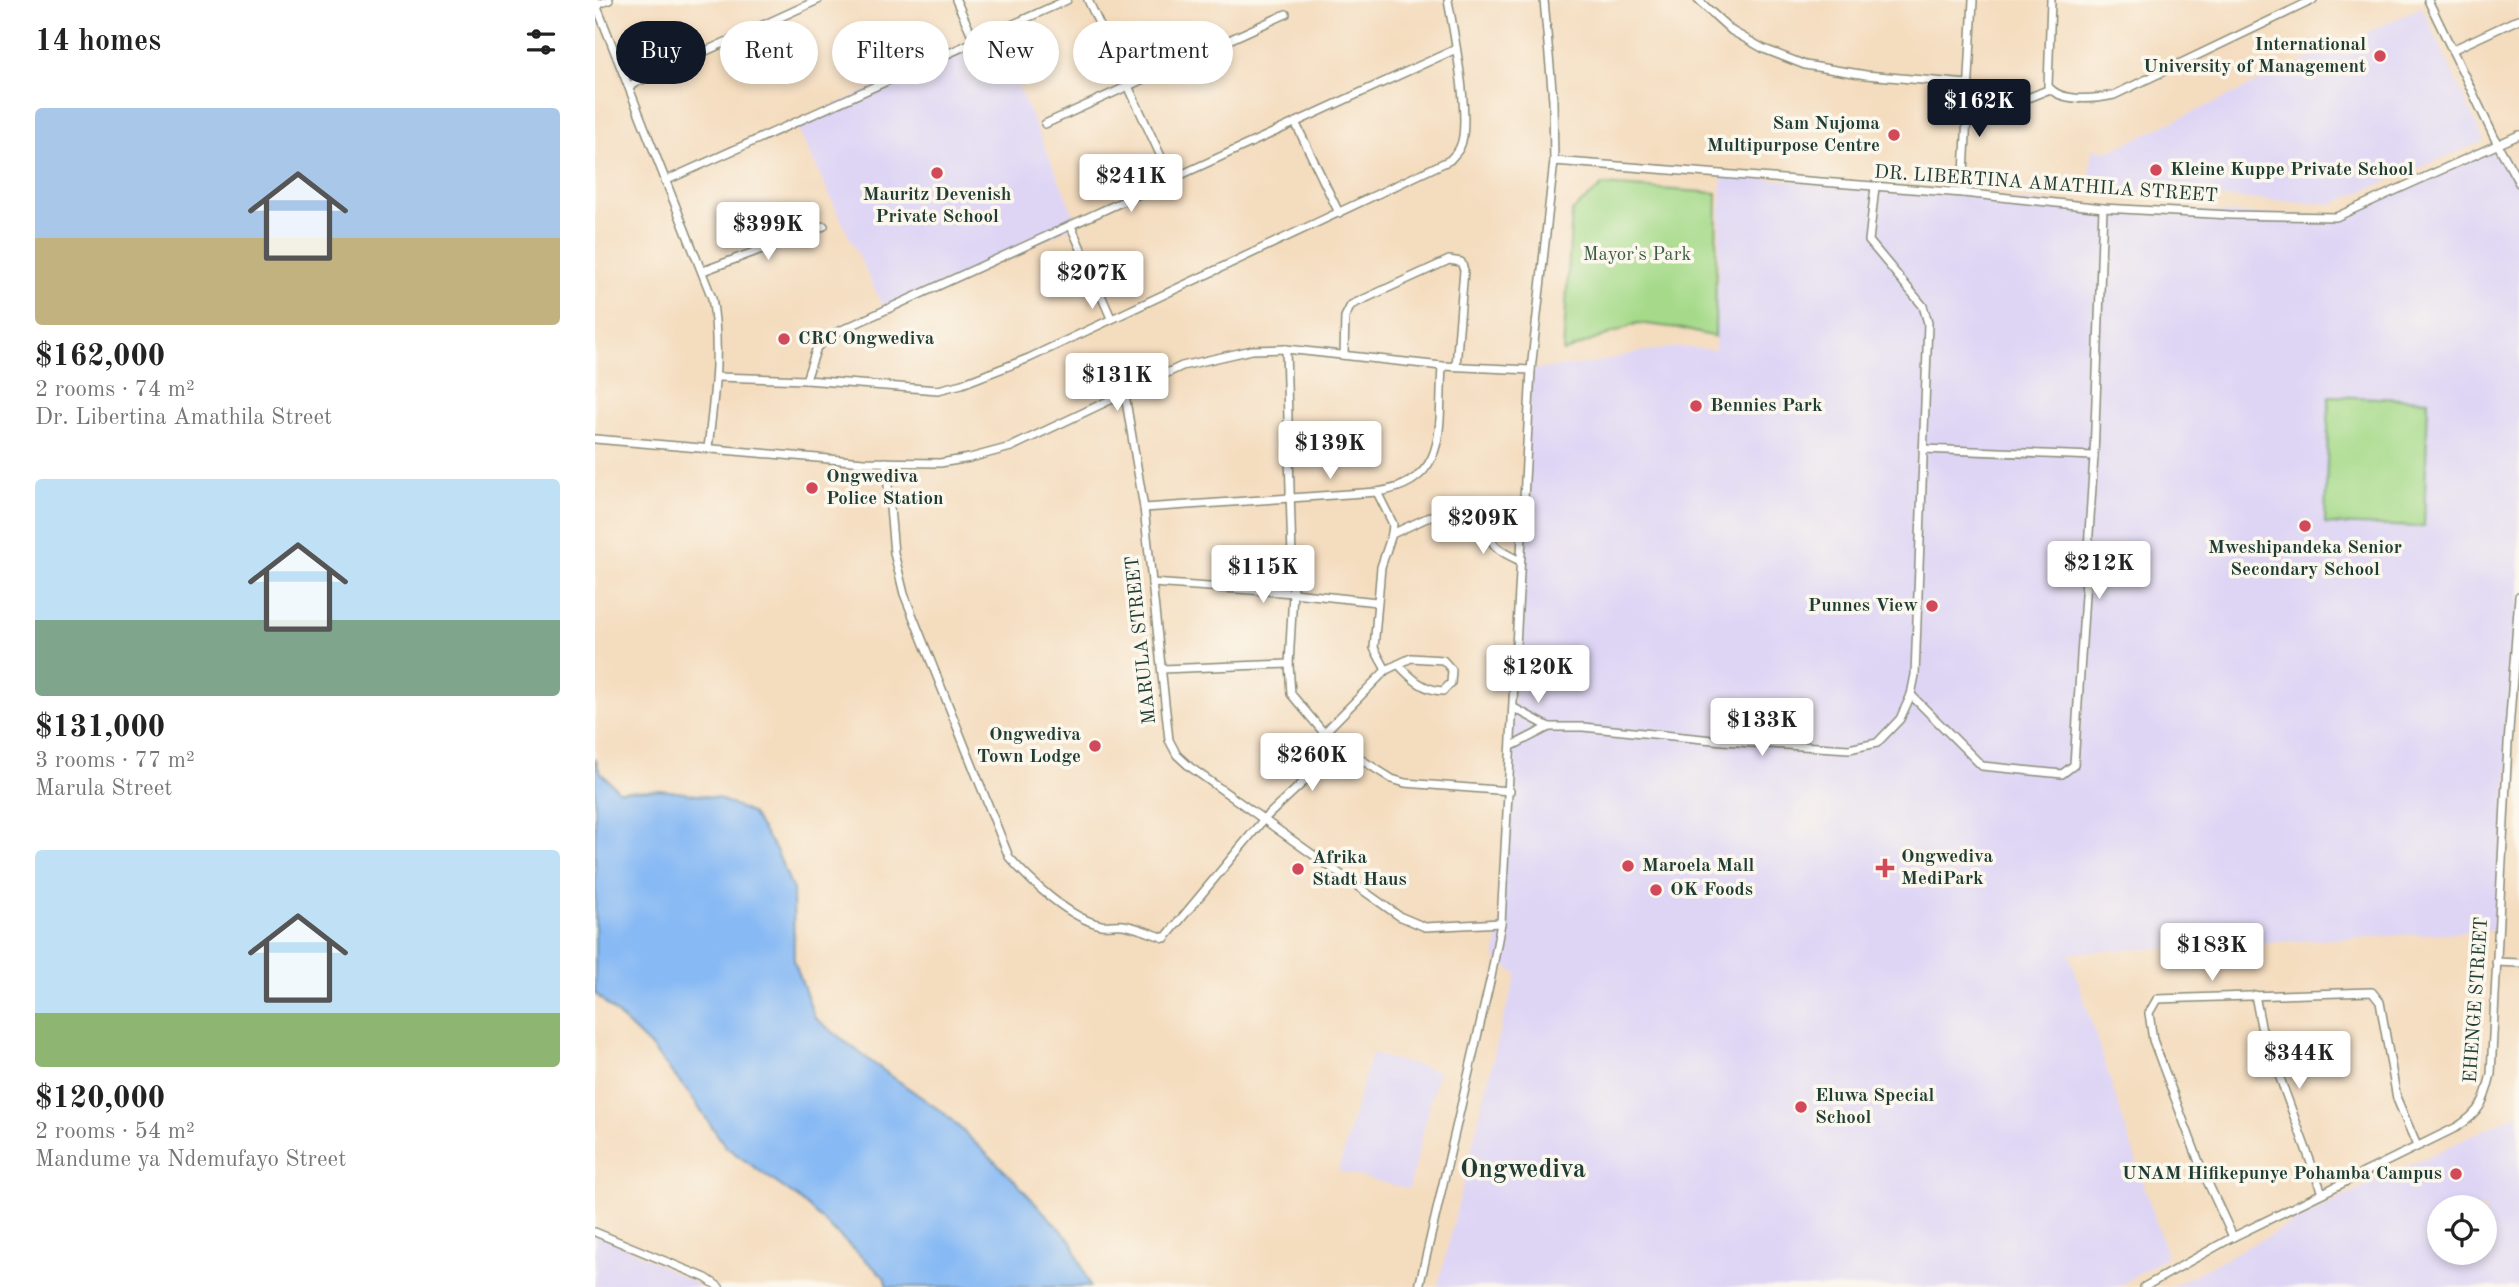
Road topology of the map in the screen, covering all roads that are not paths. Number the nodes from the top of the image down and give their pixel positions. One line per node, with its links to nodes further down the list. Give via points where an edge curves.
1 (608, 0): 13 (street)
2 (818, 0): 22 (street)
3 (957, 0): 16 (street)
4 (1067, 0): 17 (street)
5 (1088, 0): 23 (street)
6 (1448, 0): 19 (street)
7 (1544, 0): 30 (street)
8 (1698, 0): 21 (street, via 1732,31 1805,65)
9 (1973, 0): 21 (street)
10 (2051, 0): 24 (street, via 2046,81)
11 (2428, 0): 20 (street)
12 (2309, 1): 24 (street, via 2114,95 2063,96)
13 (596, 4): 22 (street)
14 (1286, 13): 23 (street)
15 (2519, 19): 20 (street)
16 (966, 21)
17 (1021, 21)
18 (963, 47): 32 (street)
19 (1456, 49): 27 (street); 37 (street, via 1461,146 1450,160)
20 (2452, 50): 29 (street)
21 (1968, 85): 25 (street)
22 (629, 86): 32 (street)
23 (1128, 86): 26 (street); 31 (street)
24 (2050, 89): 25 (street)
25 (1966, 123): 35 (street)
26 (1045, 124)
27 (1296, 124): 31 (street); 37 (street)
28 (2519, 135): 29 (street, DR. LIBERTINA AMATHILA STREET)
29 (2498, 145): 33 (street); 36 (street, DR. LIBERTINA AMATHILA STREET, via 2336,217)
30 (1554, 160): 34 (street, DR. LIBERTINA AMATHILA STREET); 46 (street)
31 (1172, 180): 39 (street)
32 (665, 181): 40 (street)
33 (2519, 183)
34 (1875, 187): 35 (street, DR. LIBERTINA AMATHILA STREET); 52 (street, via 1869,240 1927,317)
35 (1963, 192): 36 (street, DR. LIBERTINA AMATHILA STREET)
36 (2103, 208): 53 (street)
37 (1339, 213): 41 (street)
38 (824, 226): 40 (street)
39 (1072, 226): 41 (street); 48 (street, via 833,334 817,347)
40 (703, 271): 47 (street, via 717,328)
41 (1111, 318): 48 (street, via 1029,358 938,390)
42 (1286, 349): 43 (street); 49 (street, via 1252,350 1182,366); 56 (street)
43 (1344, 355): 44 (street); 45 (street, via 1345,317 1351,305 1449,260 1461,262 1464,270)
44 (1441, 366): 45 (street); 55 (street, via 1435,455 1407,485)
45 (1456, 366): 46 (street)
46 (1531, 370): 59 (street)
47 (717, 377): 48 (street); 51 (street)
48 (806, 380)
49 (1125, 395): 54 (street, via 1011,447 940,463); 57 (street, MARULA STREET)
50 (595, 439): 51 (street)
51 (708, 449): 54 (street)
52 (1923, 449): 53 (street); 70 (street)
53 (2094, 456): 70 (street, via 2074,765 2062,774 1982,766)
54 (886, 462): 77 (street, via 894,553 904,594 1009,857 1028,878 1066,907 1101,925 1123,925 1165,938)
55 (1377, 492): 56 (street); 60 (street)
56 (1289, 497): 57 (street); 63 (street)
57 (1144, 508): 62 (street, MARULA STREET)
58 (1484, 519): 59 (street); 60 (street, via 1440,512); 61 (street, via 1496,549)
59 (1522, 522): 61 (street)
60 (1392, 534): 65 (street, via 1381,567)
61 (1520, 561): 71 (street)
62 (1152, 583): 63 (street); 68 (street, MARULA STREET)
63 (1293, 593): 65 (street); 66 (street)
64 (2519, 596): 79 (street, EHENGE STREET)
65 (1377, 602): 69 (street, via 1374,648)
66 (1289, 664): 68 (street); 73 (street, via 1291,694)
67 (1398, 664): 67 (street, via 1411,658 1443,660 1452,670 1451,683 1443,691 1429,690); 69 (street)
68 (1162, 669): 77 (street, MARULA STREET, via 1170,740 1177,755)
69 (1386, 670): 73 (street)
70 (1911, 695): 72 (street, via 1900,719 1877,743 1849,749)
71 (1514, 708): 72 (street); 74 (street)
72 (1549, 727): 74 (street)
73 (1324, 733): 75 (street)
74 (1512, 746): 76 (street)
75 (1341, 747): 76 (street, via 1405,783); 77 (street)
76 (1510, 791): 78 (street)
77 (1264, 819): 78 (street, MARULA STREET, via 1408,920 1425,927)
78 (1501, 923): 87 (street)
79 (2496, 962): 80 (street); 82 (street, EHENGE STREET, via 2491,1074 2485,1099 2472,1118)
80 (2519, 963)
81 (2255, 995): 82 (street, via 2372,992 2379,1002 2397,1099); 83 (street, via 2261,1026); 85 (street, via 2157,999 2149,1013 2153,1040)
82 (2417, 1146): 83 (street, EHENGE STREET)
83 (2322, 1193): 85 (street, EHENGE STREET)
84 (595, 1232): 86 (street)
85 (2233, 1237): 88 (street, EHENGE STREET)
86 (719, 1287)
87 (1419, 1287)
88 (2144, 1287)

